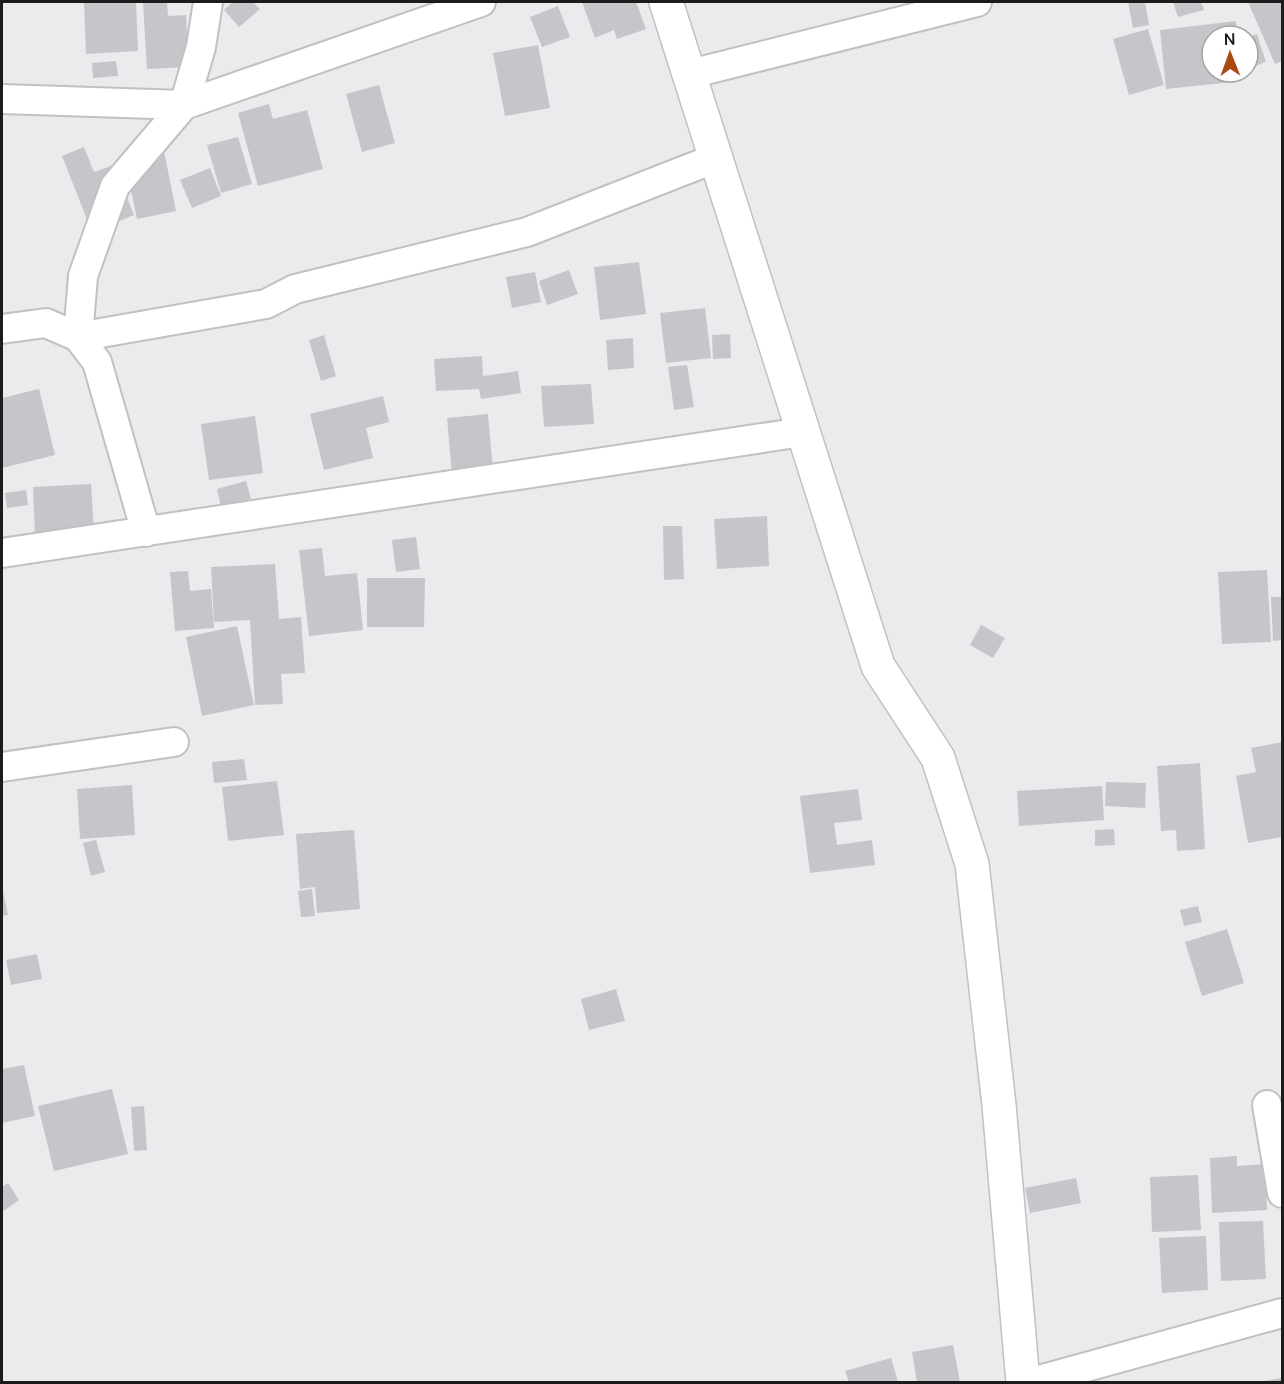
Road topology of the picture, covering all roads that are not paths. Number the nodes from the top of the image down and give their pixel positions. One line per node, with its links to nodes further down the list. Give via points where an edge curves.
1 (208, 2): 7 (street, via 201,47)
2 (481, 2): 7 (street)
3 (666, 2): 5 (street)
4 (977, 2): 5 (street)
5 (690, 74): 8 (street)
6 (2, 99): 7 (street)
7 (184, 105): 10 (street, via 115,186 83,276)
8 (716, 158): 10 (street, via 527,232 295,289 266,304); 11 (street)
9 (2, 329): 10 (street, via 46,323)
10 (78, 337): 12 (street, via 97,362)
11 (802, 432): 12 (street); 19 (street, via 878,666 938,758 972,864 999,1105)
12 (146, 532): 13 (street)
13 (2, 554)
14 (174, 742): 15 (street)
15 (2, 767)
16 (1267, 1105): 17 (street)
17 (1282, 1193)
18 (1282, 1313): 20 (street)
19 (1023, 1383)
20 (1032, 1383)

